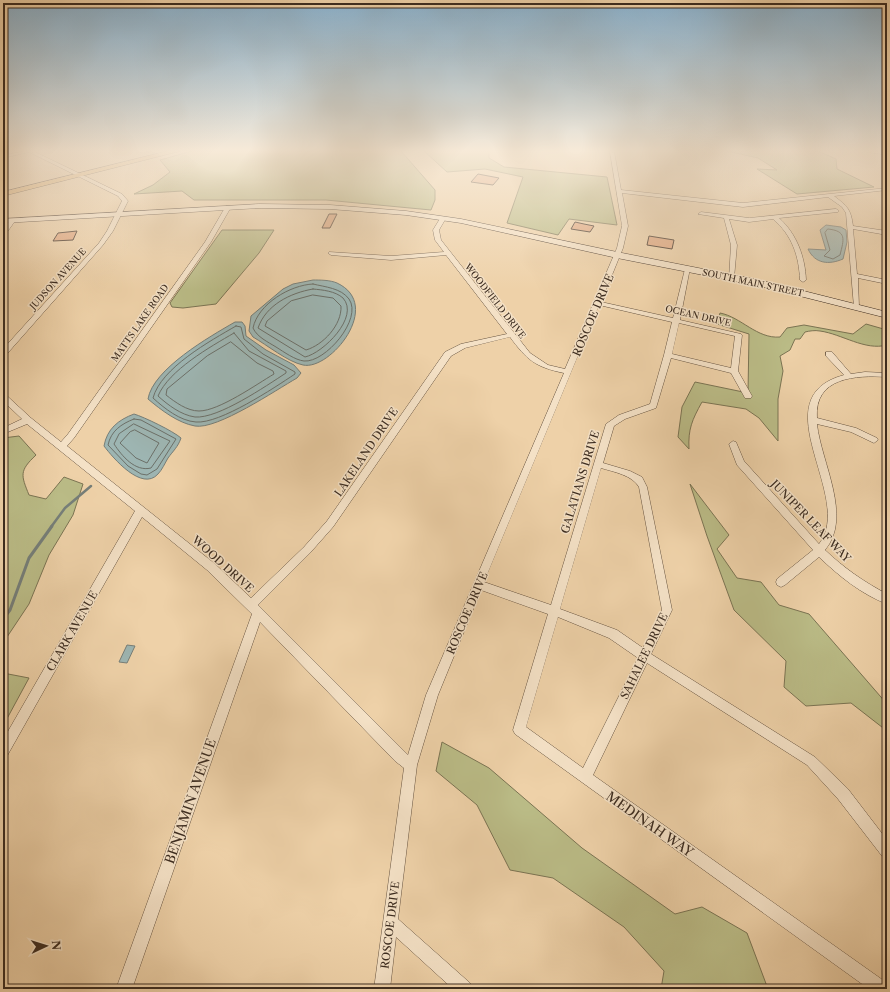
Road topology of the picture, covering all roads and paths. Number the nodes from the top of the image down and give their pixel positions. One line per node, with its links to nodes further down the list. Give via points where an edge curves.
1 (122, 197): 8 (street, via 125,201)
2 (620, 197): 20 (street, ROSCOE DRIVE, via 625,226)
3 (676, 197): 4 (street, via 737,204)
4 (815, 197)
5 (832, 197): 15 (street, via 847,209)
6 (228, 207): 8 (main road, SOUTH MAIN STREET); 11 (main road, SOUTH MAIN STREET, via 330,207 383,210); 45 (street, MATTS LAKE ROAD, via 208,242)
7 (836, 211): 12 (street)
8 (120, 213): 13 (main road, SOUTH MAIN STREET); 31 (street, JUDSON AVENUE, via 102,244)
9 (701, 214): 10 (street)
10 (726, 217): 12 (street, via 749,220); 23 (street, via 734,245)
11 (443, 218): 19 (street, WOODFIELD DRIVE, via 437,226 436,234); 20 (main road, SOUTH MAIN STREET)
12 (776, 218): 24 (street, via 785,225 799,253 803,263)
13 (12, 221): 14 (main road, SOUTH MAIN STREET); 16 (street)
14 (3, 222)
15 (851, 227): 17 (street); 22 (street)
16 (3, 234)
17 (887, 234)
18 (331, 252): 19 (street, via 391,258)
19 (447, 253): 30 (street, WOODFIELD DRIVE)
20 (618, 255): 21 (main road, SOUTH MAIN STREET); 26 (street, ROSCOE DRIVE)
21 (688, 269): 23 (main road, SOUTH MAIN STREET); 29 (street, GALATIANS DRIVE)
22 (854, 275): 25 (street); 27 (street)
23 (731, 278): 27 (main road, SOUTH MAIN STREET)
24 (803, 280)
25 (887, 282)
26 (598, 303): 29 (street, OCEAN DRIVE); 35 (street, ROSCOE DRIVE)
27 (857, 307): 28 (main road, SOUTH MAIN STREET)
28 (887, 315)
29 (675, 320): 33 (street, GALATIANS DRIVE); 34 (street, OCEAN DRIVE, via 739,335)
30 (511, 336): 35 (street, WOODFIELD DRIVE, via 533,360 546,367); 52 (street, LAKELAND DRIVE, via 458,348 448,354 330,524)
31 (3, 353)
32 (829, 354): 37 (street)
33 (668, 355): 34 (street); 46 (street, GALATIANS DRIVE, via 653,406 610,424)
34 (734, 371): 38 (street)
35 (568, 372): 50 (street, ROSCOE DRIVE)
36 (887, 375): 37 (street)
37 (849, 376): 41 (street, via 823,387 816,396)
38 (748, 396)
39 (3, 398): 40 (street, WOOD DRIVE)
40 (28, 420): 42 (street); 45 (street, WOOD DRIVE)
41 (812, 420): 43 (street, via 853,430); 48 (street, via 832,514 831,531)
42 (3, 431)
43 (874, 440)
44 (733, 444): 48 (street, JUNIPER LEAF WAY, via 740,463)
45 (62, 446): 47 (street, WOOD DRIVE)
46 (597, 464): 53 (street, GALATIANS DRIVE); 54 (street, SAHALEE DRIVE, via 633,476 639,479 644,487 667,610)
47 (141, 510): 52 (street, WOOD DRIVE, via 211,568); 55 (street, CLARK AVENUE)
48 (819, 551): 49 (street); 51 (street, JUNIPER LEAF WAY, via 865,588)
49 (781, 582)
50 (479, 585): 53 (street); 56 (street, ROSCOE DRIVE, via 432,695)
51 (887, 599)
52 (254, 609): 56 (street, WOOD DRIVE, via 369,728); 60 (street, BENJAMIN AVENUE)
53 (554, 611): 54 (street, via 613,634); 57 (street, MEDINAH WAY, via 519,730)
54 (645, 656): 57 (street, SAHALEE DRIVE); 58 (street, via 811,762 843,794)
55 (3, 752)
56 (411, 765): 59 (street, ROSCOE DRIVE)
57 (584, 777): 63 (street, MEDINAH WAY)
58 (887, 850)
59 (390, 921): 61 (street, ROSCOE DRIVE); 62 (street)
60 (124, 989)
61 (382, 989)
62 (464, 989)
63 (882, 989)

